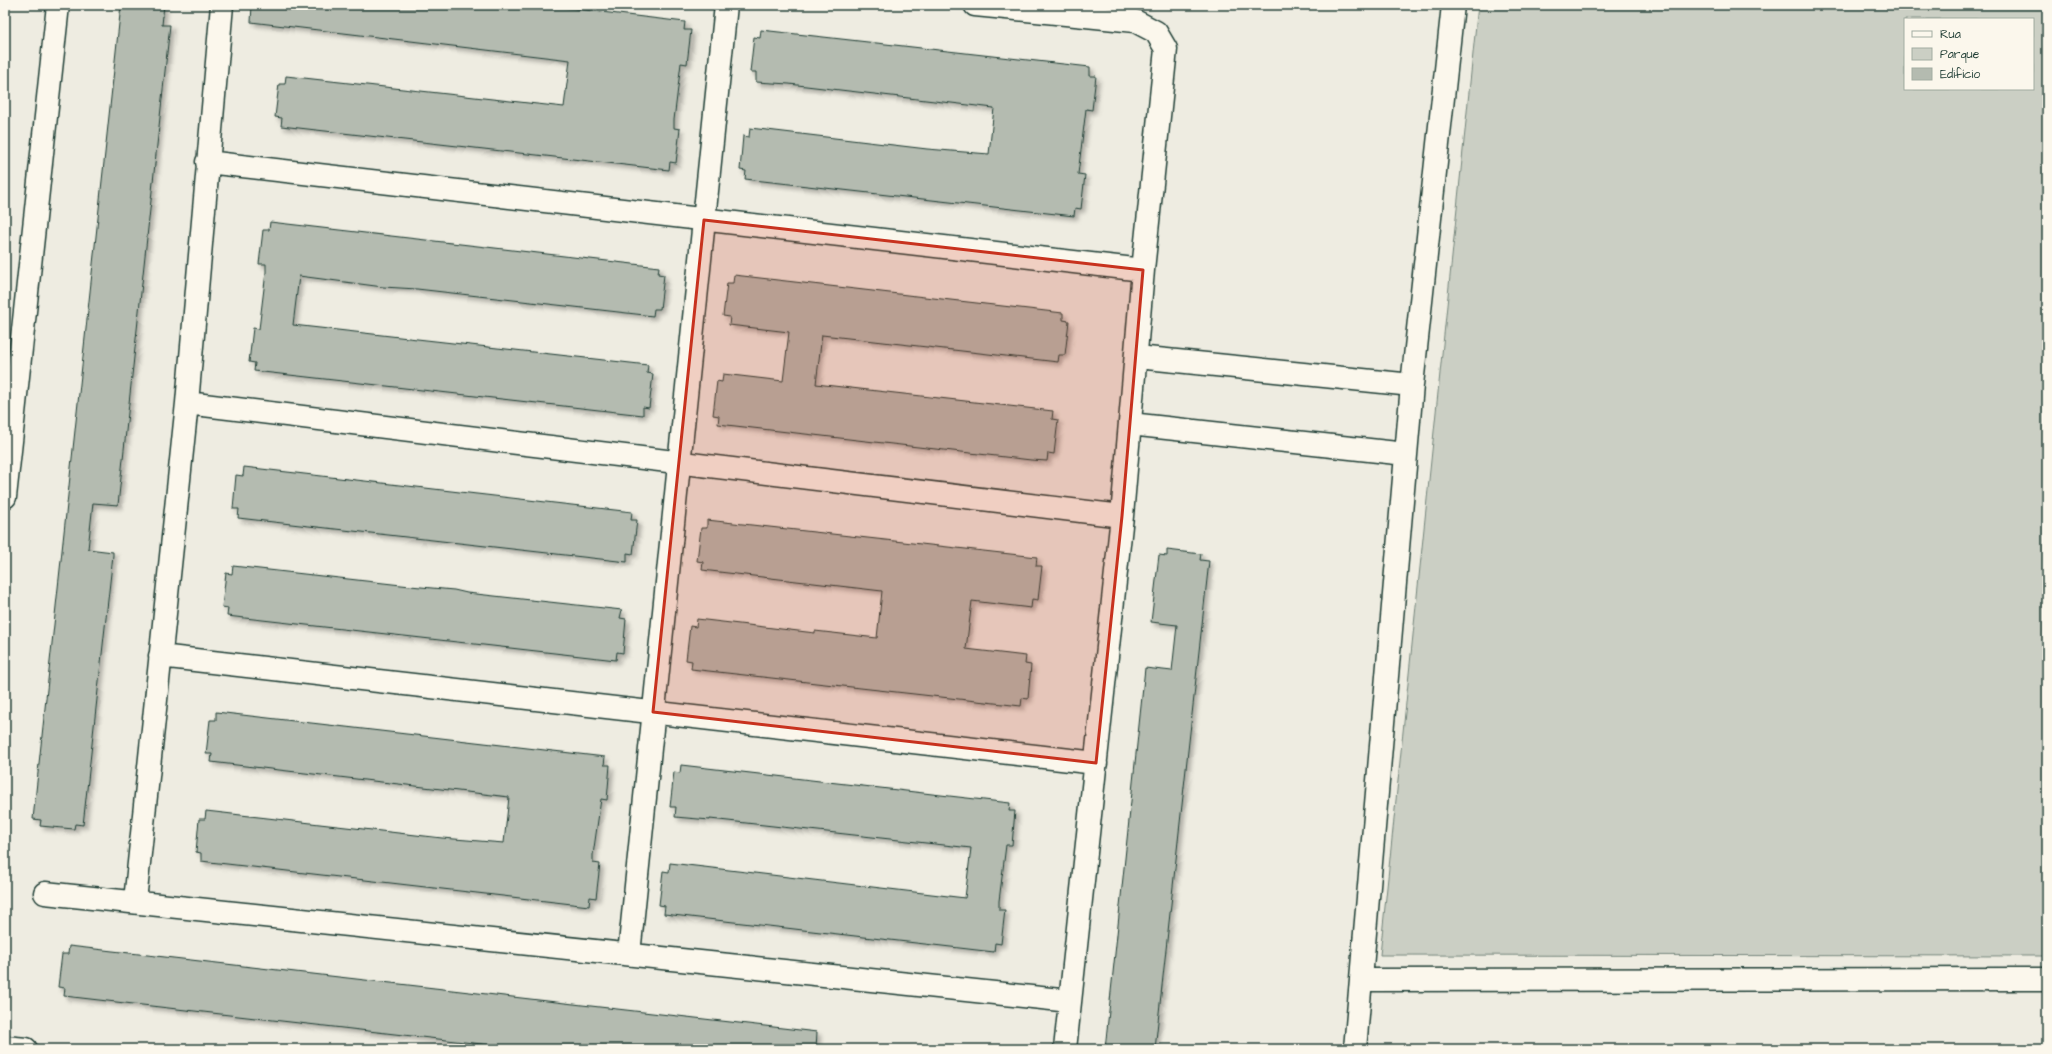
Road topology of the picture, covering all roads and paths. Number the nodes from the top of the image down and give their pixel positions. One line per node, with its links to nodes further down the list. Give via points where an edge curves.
1 (58, 5): 15 (street)
2 (222, 5): 6 (street)
3 (726, 5): 7 (street)
4 (975, 5): 8 (street, via 1135,21 1156,32 1166,49)
5 (1454, 5): 10 (street)
6 (207, 162): 7 (street); 11 (street)
7 (704, 220): 8 (street); 14 (street)
8 (1144, 270): 9 (street)
9 (1138, 357): 10 (street); 12 (street)
10 (1412, 385): 13 (street)
11 (187, 403): 14 (street); 17 (street)
12 (1130, 424): 13 (street); 16 (street)
13 (1406, 454): 24 (street)
14 (679, 462): 16 (street); 18 (street)
15 (5, 497)
16 (1122, 516): 19 (street)
17 (160, 656): 18 (street); 21 (street)
18 (654, 712): 19 (street); 22 (street)
19 (1096, 763): 25 (street)
20 (45, 893): 21 (street)
21 (135, 901): 22 (street)
22 (629, 954): 25 (street)
23 (2047, 979): 24 (street)
24 (1362, 980): 29 (street)
25 (1070, 1001): 28 (street)
26 (5, 1047): 27 (street)
27 (26, 1049)
28 (1065, 1049)
29 (1355, 1049)

